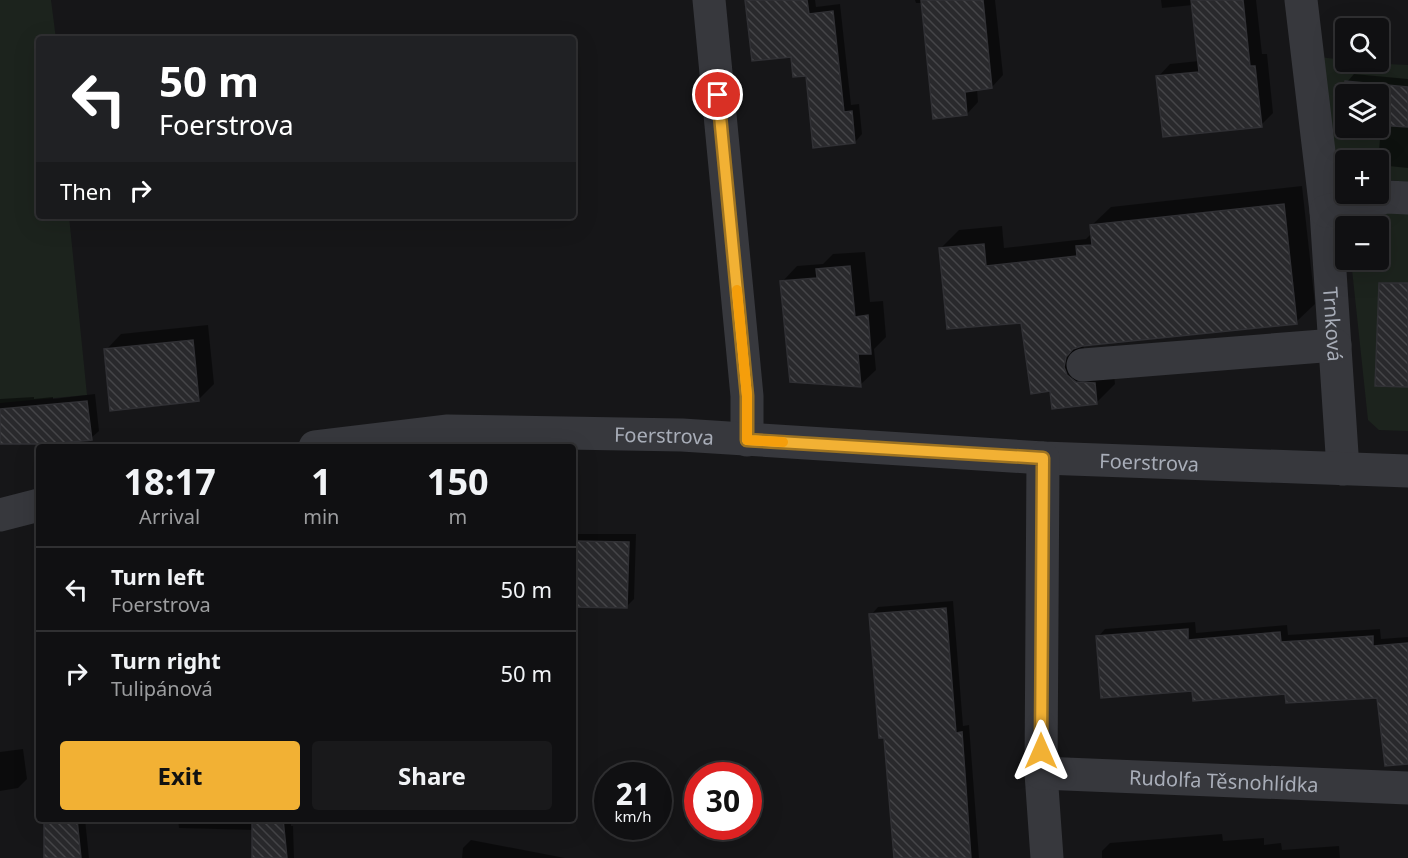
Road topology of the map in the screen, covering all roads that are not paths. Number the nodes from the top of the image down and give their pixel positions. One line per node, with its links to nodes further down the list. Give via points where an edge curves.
1 (709, 0): 7 (street, via 747,396)
2 (1301, 0): 4 (street, Trnková)
3 (1408, 198): 4 (street, via 1387,196)
4 (1326, 211): 5 (street, Trnková)
5 (1335, 345): 6 (street); 10 (street, Trnková)
6 (1083, 365)
7 (747, 440): 8 (street, Foerstrova, via 682,435 448,431); 9 (street, Foerstrova)
8 (340, 444)
9 (1043, 458): 10 (street, Foerstrova); 14 (street)
10 (1343, 469): 11 (street, Foerstrova)
11 (1408, 471)
12 (36, 506): 13 (street)
13 (0, 515)
14 (1041, 773): 15 (street, Rudolfa Těsnohlídka); 16 (street)
15 (1408, 788)
16 (1047, 858)

